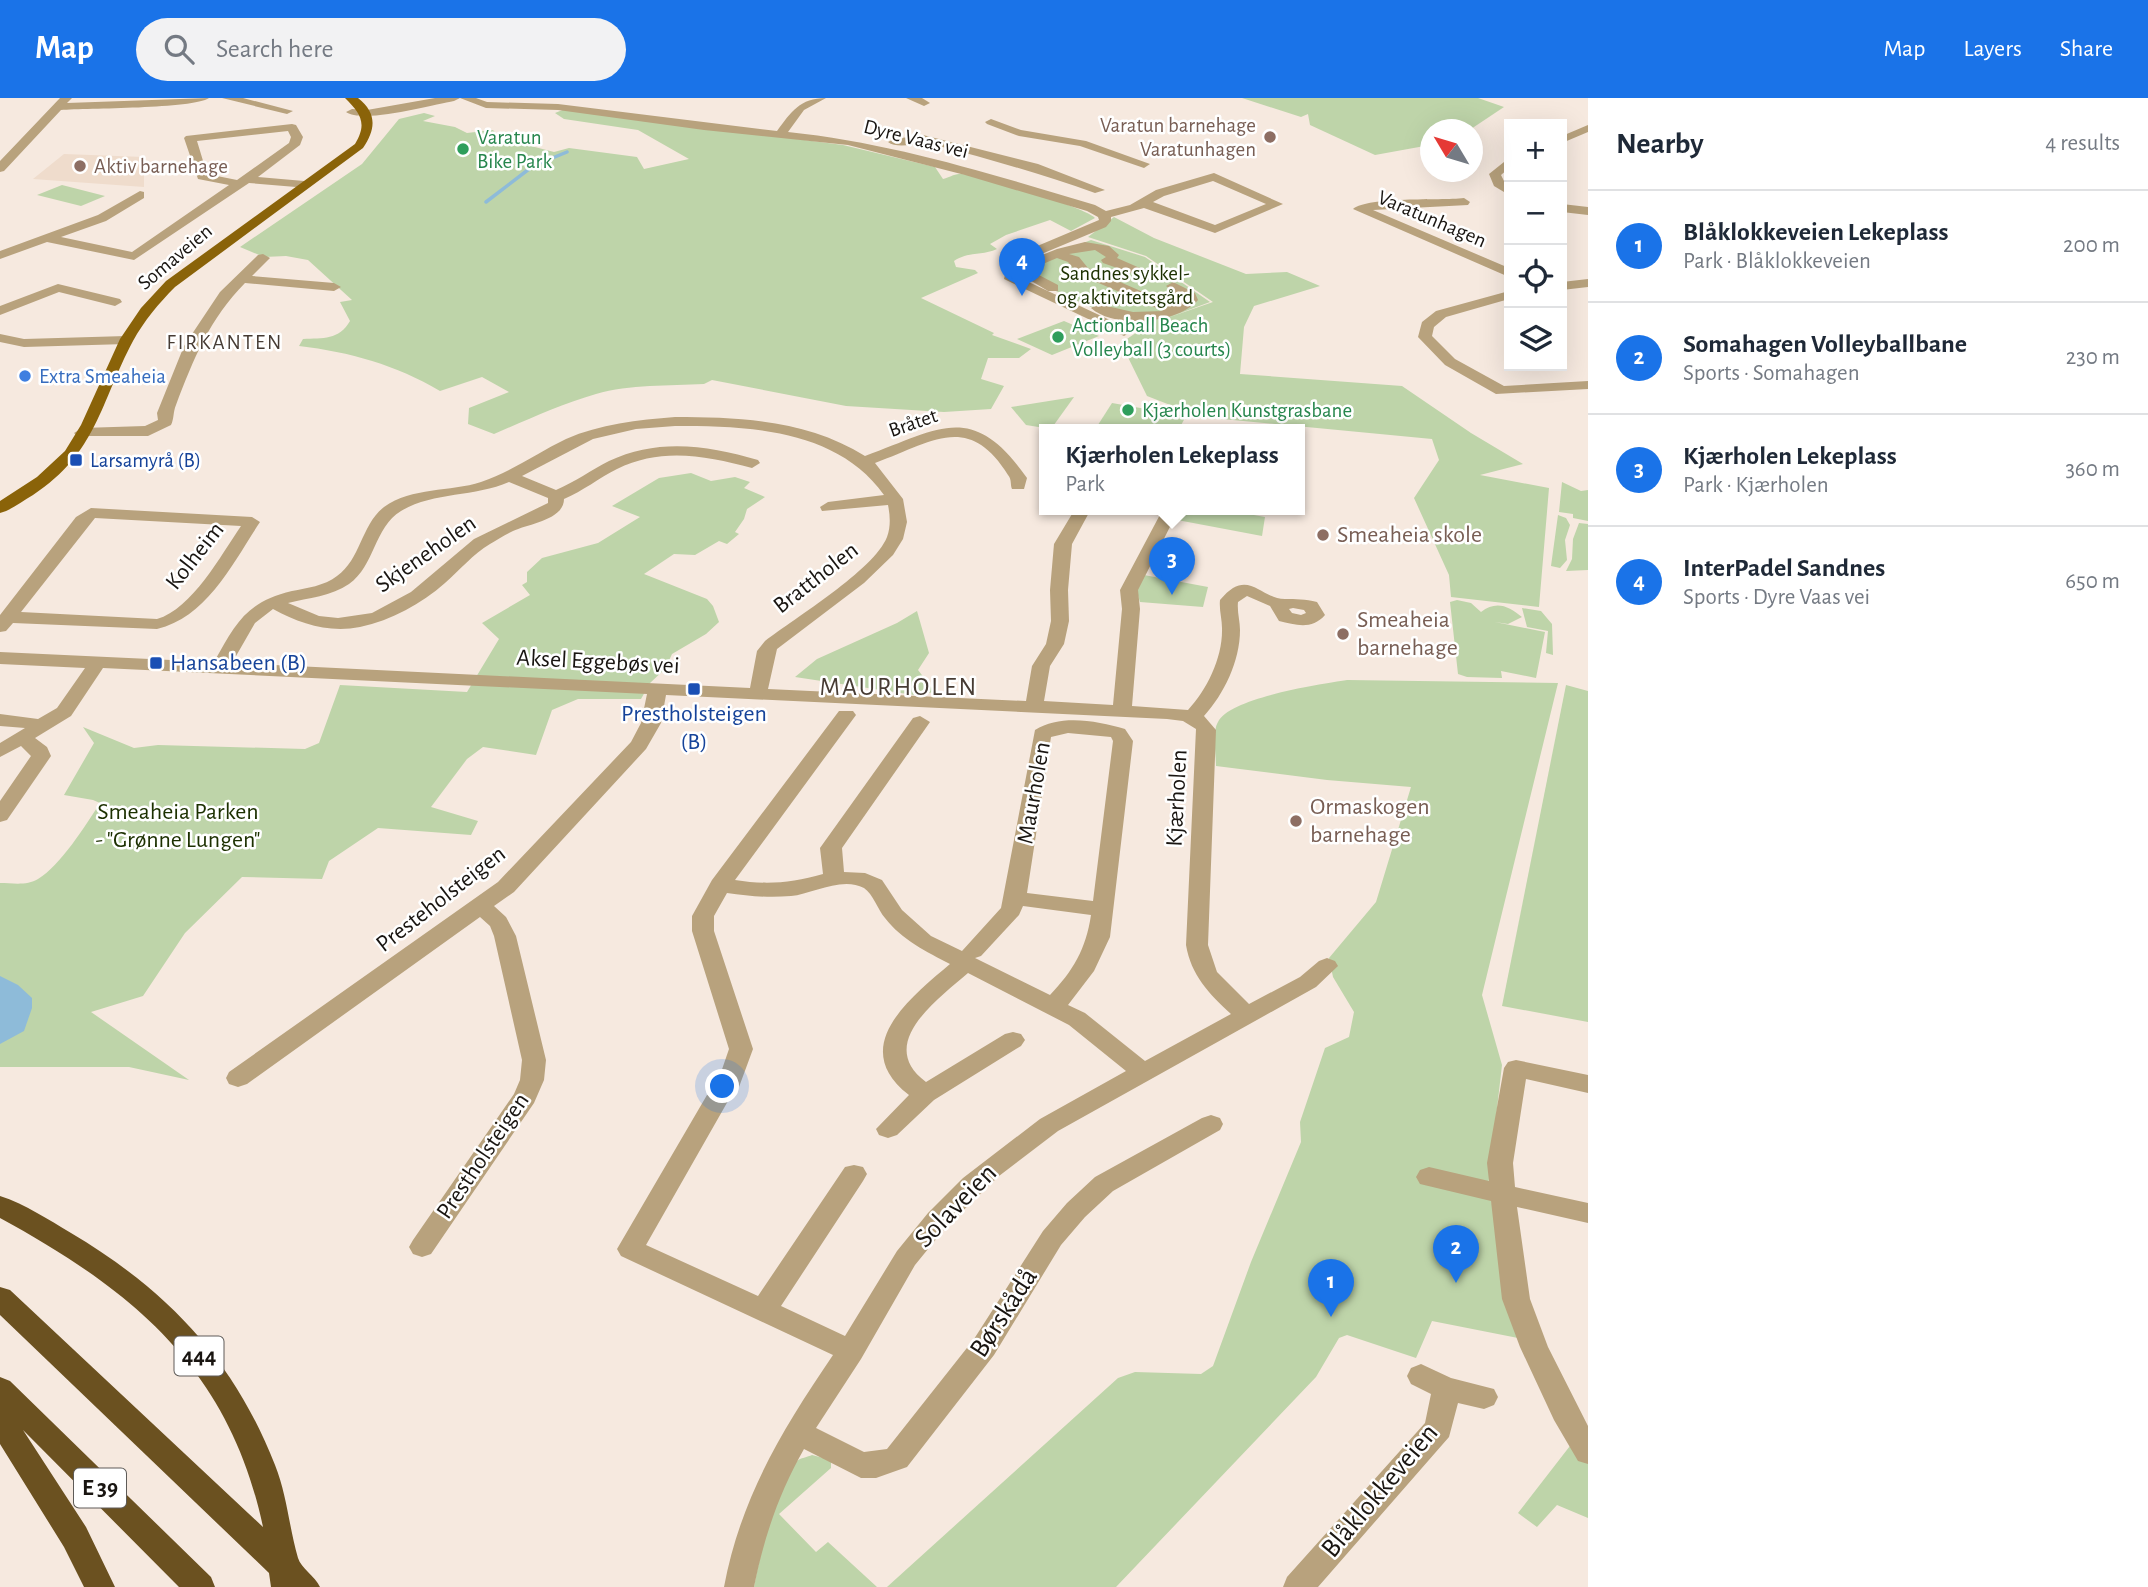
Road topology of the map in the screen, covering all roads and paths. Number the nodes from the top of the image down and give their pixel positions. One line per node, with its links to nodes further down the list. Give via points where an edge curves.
1 (203, 98): 7 (street, via 166,103)
2 (228, 98): 8 (street)
3 (454, 98): 9 (street)
4 (465, 98): 12 (street, Dyre Vaas vei, via 486,105 558,107)
5 (820, 98): 12 (street, via 800,108)
6 (346, 100): 9 (main road)
7 (62, 103): 17 (street)
8 (287, 111)
9 (361, 111): 22 (main road, Somaveien, via 369,127 364,139)
10 (991, 122): 13 (street)
11 (1588, 128): 14 (street)
12 (781, 134): 20 (street, Dyre Vaas vei, via 848,142)
13 (1048, 138): 16 (street); 18 (street, via 1082,143)
14 (1567, 138)
15 (894, 142): 16 (street, via 919,138)
16 (991, 156): 20 (street); 24 (street)
17 (3, 163)
18 (1144, 164)
19 (1504, 166): 23 (street, via 1495,178)
20 (969, 172): 30 (street, Dyre Vaas vei)
21 (243, 182): 21 (street, via 291,148 296,141 292,127 190,138 202,176); 22 (street); 31 (street, via 136,255)
22 (304, 185): 50 (main road, Somaveien, via 160,292)
23 (1504, 186)
24 (1098, 190)
25 (140, 195): 31 (street, via 102,218)
26 (1464, 202): 36 (street, Varatunhagen, via 1359,209)
27 (1143, 203): 27 (street, via 1215,229 1277,204 1214,177 1160,193); 30 (street)
28 (1567, 209): 29 (street)
29 (1588, 211)
30 (1104, 215): 48 (street, via 1098,226 1014,261 1011,279)
31 (45, 238): 32 (street)
32 (0, 254)
33 (1058, 254): 35 (street, via 1074,260 1075,265); 35 (street, via 1081,246 1106,250); 40 (street, via 1031,266 1030,276)
34 (263, 258): 37 (street)
35 (1108, 268): 38 (street); 40 (street); 43 (street)
36 (1504, 271)
37 (241, 279): 42 (street); 52 (street, via 191,346 165,413 166,422 148,431)
38 (1162, 282): 43 (street); 46 (street, via 1190,296 1191,300)
39 (1588, 282): 41 (street)
40 (1067, 285): 46 (street, via 1121,316 1145,317)
41 (1567, 285)
42 (334, 287)
43 (1139, 294): 46 (street)
44 (1504, 298): 51 (street, via 1431,320 1424,330 1430,345 1501,391)
45 (115, 302): 47 (street, via 58,288)
46 (1172, 310)
47 (0, 312)
48 (1124, 332)
49 (0, 338): 50 (street, via 24,343)
50 (126, 340): 52 (main road, Somaveien)
51 (1588, 385)
52 (82, 433): 60 (main road, Somaveien, via 42,470); 63 (main road, Somaveien, via 65,461)
53 (1025, 458): 54 (street)
54 (1006, 460): 55 (street, Bråtet, via 978,436 960,431); 58 (street, Bråtet, via 1019,478)
55 (867, 461): 57 (street, Skjeneholen, via 811,436 717,421 653,422 582,438); 61 (street)
56 (752, 463): 59 (street, Skjeneholen, via 695,450 649,453 619,462)
57 (508, 477): 59 (street); 66 (street, Skjeneholen, via 395,507 384,516 349,576 332,587)
58 (1018, 486)
59 (556, 496): 66 (street, Skjeneholen, via 556,504 548,511 476,546 422,592 378,617 356,624 327,624)
60 (0, 499)
61 (895, 499): 62 (street, Brattholen); 73 (street, Brattholen, via 898,528 887,552 864,575 771,645)
62 (828, 507)
63 (0, 508)
64 (1080, 515): 74 (street, via 1063,544 1060,621 1055,644 1041,666)
65 (1168, 515): 75 (street, via 1129,590)
66 (274, 603): 71 (street, Skjeneholen, via 249,620)
67 (1282, 605): 77 (street, Kjærholen, via 1246,589 1229,600 1231,631 1224,662 1210,698)
68 (4, 622): 68 (street, Kolheim, via 91,513 252,522 217,573 170,622)
69 (0, 658): 70 (street, Aksel Eggebøs vei)
70 (97, 663): 71 (street, Aksel Eggebøs vei); 80 (street, via 64,712)
71 (220, 668): 72 (street, Aksel Eggebøs vei)
72 (658, 689): 73 (street, Aksel Eggebøs vei); 87 (street, Presteholsteigen, via 651,723 639,746 521,872)
73 (758, 694): 74 (street, Aksel Eggebøs vei)
74 (1034, 707): 75 (street, Aksel Eggebøs vei)
75 (1122, 711): 77 (street, Aksel Eggebøs vei)
76 (846, 715): 85 (street)
77 (1192, 717): 92 (street, Kjærholen, via 1206,730 1197,945 1200,965)
78 (0, 720): 80 (street)
79 (920, 722): 84 (street, via 831,848)
80 (40, 726): 81 (street)
81 (23, 737): 82 (street); 83 (street, via 41,756)
82 (0, 751)
83 (0, 816)
84 (835, 878): 85 (street, via 794,889 762,891); 89 (street, via 855,878 874,885 911,932)
85 (720, 885): 107 (street, via 703,916 703,930 741,1049 723,1091 630,1249)
86 (1015, 898): 88 (street); 88 (street, Maurholen, via 1042,734 1058,727 1105,729 1118,733 1122,741); 89 (street, Maurholen, via 1011,910)
87 (480, 907): 95 (street, Presteholsteigen); 105 (street, Prestholsteigen, via 494,915 505,936 534,1060 532,1080 525,1097)
88 (1100, 909): 91 (street, Maurholen, via 1093,958)
89 (969, 957): 91 (street); 97 (street, Maurholen, via 905,1020 896,1042 896,1065)
90 (1327, 966): 92 (street, Solaveien, via 1308,982)
91 (1053, 1006): 94 (street, via 1088,1025)
92 (1247, 1015): 94 (street, Solaveien)
93 (1013, 1040): 97 (street)
94 (1143, 1072): 108 (street, Solaveien, via 1049,1125 977,1179 906,1258)
95 (238, 1078)
96 (1588, 1084): 102 (street, via 1516,1068 1500,1163)
97 (925, 1094): 99 (street)
98 (1211, 1124): 112 (street, Børskådå, via 1104,1184 1076,1210 1052,1238 985,1348 897,1458 861,1465)
99 (888, 1129)
100 (854, 1174): 107 (street)
101 (1429, 1177): 102 (street)
102 (1501, 1191): 104 (street); 113 (street, via 1516,1299 1550,1383)
103 (0, 1206): 116 (highway, 444, via 94,1261 145,1298 192,1346 257,1452 275,1514)
104 (1588, 1213)
105 (422, 1247)
106 (0, 1298): 117 (highway, E 39)
107 (763, 1311): 108 (street)
108 (851, 1351): 112 (street, Solaveien)
109 (0, 1389): 115 (highway, E 39)
110 (1484, 1397): 119 (street, Blåklokkeveien, via 1434,1382 1439,1428)
111 (0, 1406): 114 (highway, via 5,1427 75,1537)
112 (798, 1432): 118 (street, Solaveien, via 754,1518)
113 (1588, 1452)
114 (100, 1587)
115 (200, 1587)
116 (286, 1587)
117 (305, 1587)
118 (739, 1587)
119 (1298, 1587)

